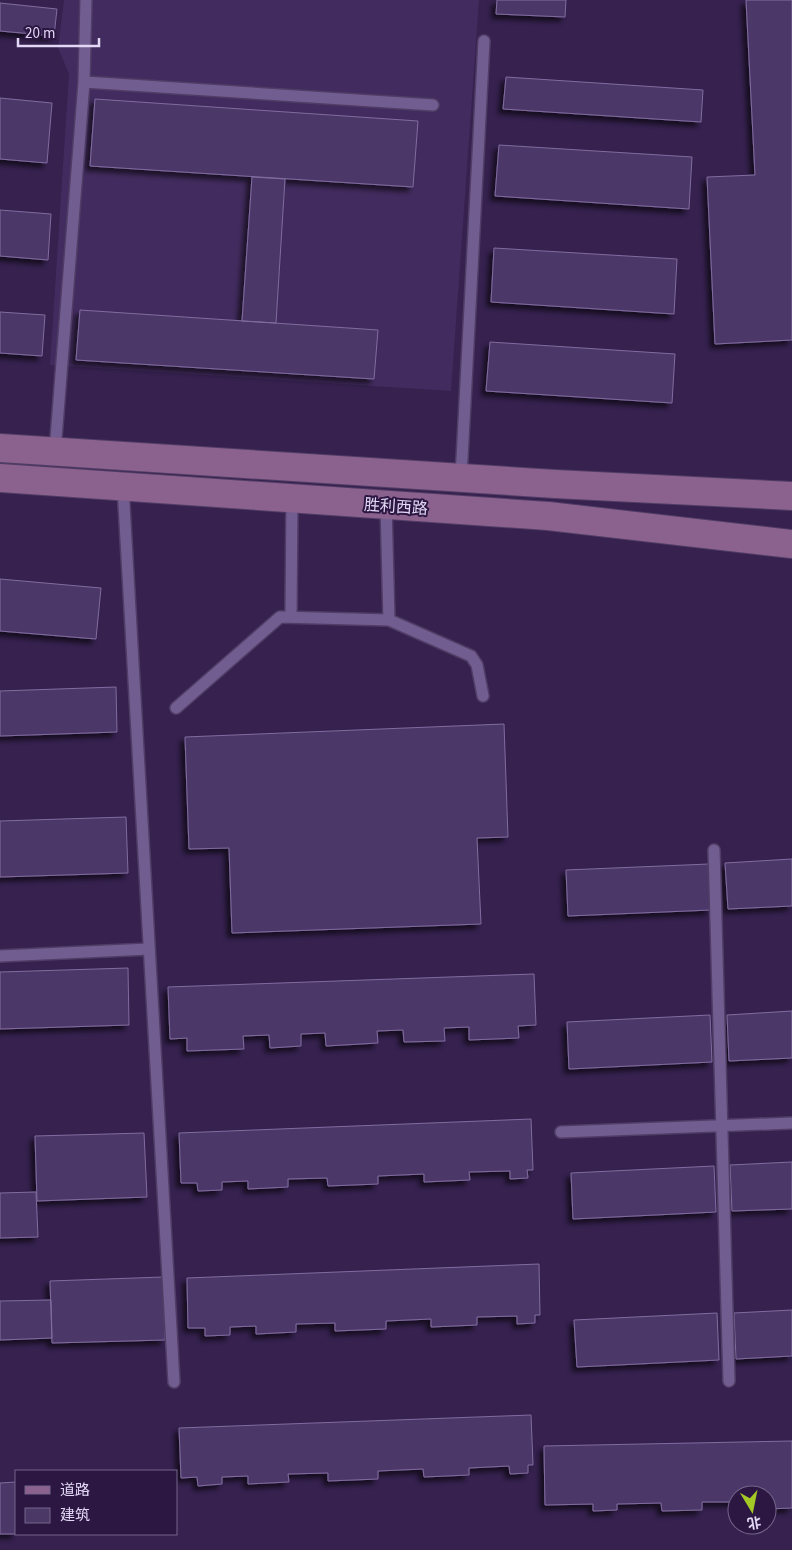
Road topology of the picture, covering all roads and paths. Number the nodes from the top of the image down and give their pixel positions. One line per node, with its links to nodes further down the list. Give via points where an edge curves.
1 (86, 0): 3 (lane)
2 (484, 42): 8 (lane)
3 (84, 82): 4 (lane); 6 (lane)
4 (433, 105)
5 (0, 448): 6 (main road, 胜利西路)
6 (54, 451): 8 (main road, 胜利西路)
7 (0, 478): 9 (main road, 胜利西路)
8 (461, 478): 10 (main road, 胜利西路)
9 (123, 486): 11 (main road, 胜利西路); 19 (lane)
10 (792, 496)
11 (292, 498): 12 (main road, 胜利西路); 14 (lane)
12 (386, 505): 13 (main road, 胜利西路, via 548,516); 15 (lane)
13 (792, 544)
14 (291, 617): 15 (lane); 17 (lane, via 280,617)
15 (389, 620): 16 (lane, via 471,656 478,665)
16 (483, 696)
17 (176, 708)
18 (714, 850): 22 (lane)
19 (149, 949): 20 (lane); 25 (lane)
20 (0, 956)
21 (792, 1123): 22 (lane)
22 (722, 1126): 23 (lane); 24 (lane)
23 (560, 1132)
24 (729, 1381)
25 (174, 1382)

